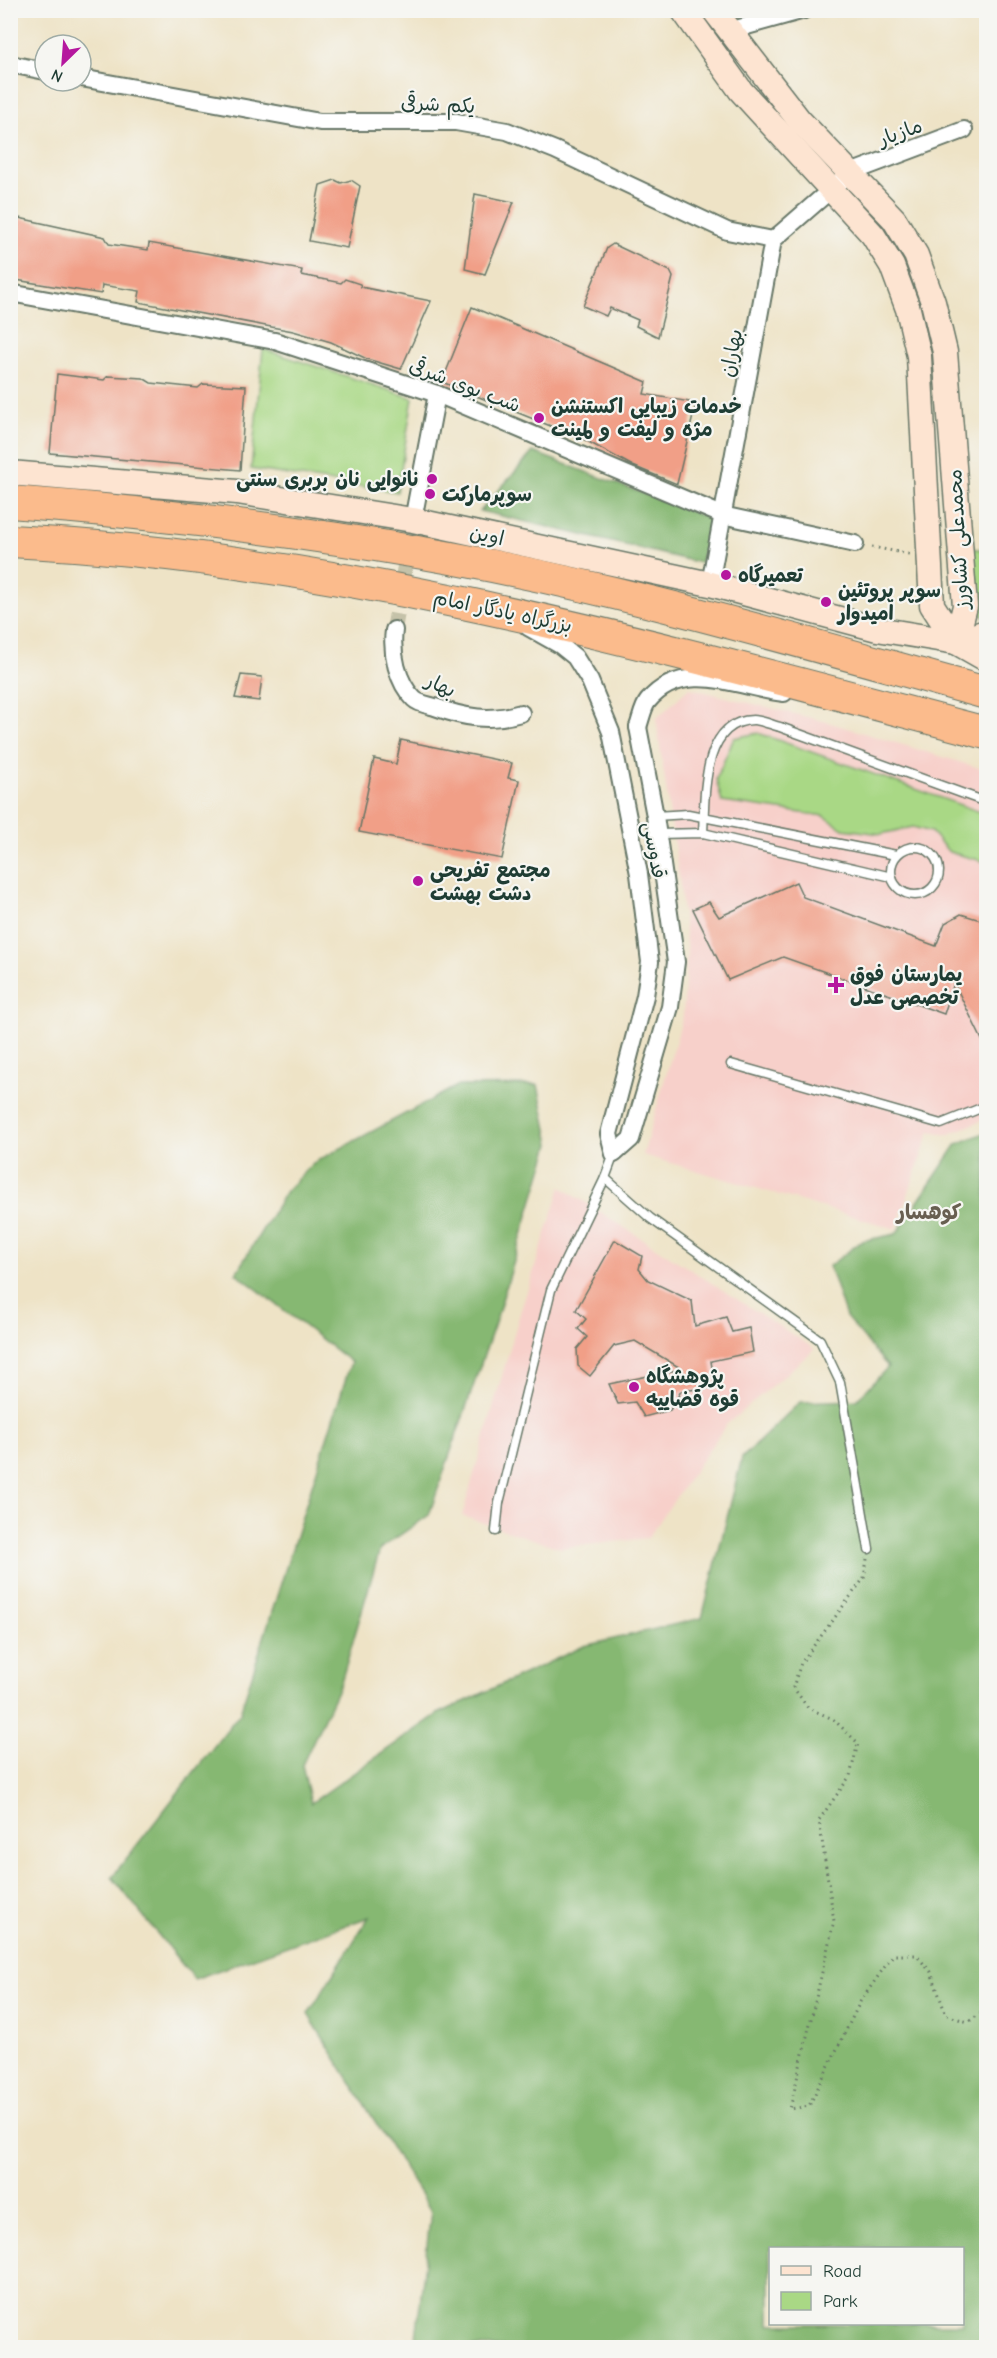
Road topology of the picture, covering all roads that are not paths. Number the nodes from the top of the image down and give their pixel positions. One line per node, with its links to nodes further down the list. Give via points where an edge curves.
1 (682, 10): 10 (main road, محمدعلی کشاورز, via 741,91)
2 (714, 10): 4 (main road, محمدعلی کشاورز)
3 (804, 10): 4 (street)
4 (729, 31): 9 (main road, محمدعلی کشاورز, via 799,120)
5 (10, 64): 6 (street)
6 (33, 69)
7 (93, 80): 11 (street, یکم شرقی, via 320,122 456,122 507,131 727,231)
8 (964, 130): 9 (street, مازیار)
9 (850, 173): 10 (street); 24 (main road, محمدعلی کشاورز, via 894,219 916,255 942,338 965,606)
10 (832, 191): 11 (street); 24 (main road, محمدعلی کشاورز, via 873,235 892,266 908,309 919,356 932,605)
11 (773, 240): 16 (street, بهاران)
12 (10, 292): 13 (street, شب بوی شرقی, via 275,341)
13 (437, 394): 16 (street, شب بوی شرقی); 17 (street)
14 (10, 473): 17 (main road, اوین, via 237,492)
15 (10, 502): 27 (highway, بزرگراه یادگار امام, via 242,525 424,553 697,614)
16 (722, 515): 19 (street, شب بوی شرقی); 20 (street, بهاران)
17 (413, 520): 20 (main road, اوین)
18 (18, 542): 21 (highway, بزرگراه یادگار امام, via 236,563)
19 (855, 544)
20 (710, 584): 24 (main road, اوین, via 877,628)
21 (489, 607): 26 (highway, بزرگراه یادگار امام); 31 (street, قدوسی, via 575,657 590,681)
22 (394, 630): 29 (street, بهار, via 400,680 415,701 464,717 500,719)
23 (987, 632): 24 (main road, اوین)
24 (956, 642): 25 (main road, اوین)
25 (987, 659)
26 (839, 693): 28 (highway, بزرگراه یادگار امام); 30 (street, via 802,696 761,691 705,676 673,681 647,701)
27 (987, 693)
28 (899, 710): 32 (highway, بزرگراه یادگار امام); 33 (highway)
29 (521, 713)
30 (638, 726): 31 (street); 35 (street)
31 (611, 732): 43 (street, قدوسی, via 639,874 650,962 645,996 609,1134)
32 (987, 733)
33 (987, 753)
34 (987, 802): 36 (lane, via 752,720 723,734 711,757 704,783)
35 (655, 816): 36 (lane); 38 (street)
36 (704, 817): 37 (lane); 39 (lane)
37 (703, 833): 38 (lane); 40 (lane)
38 (658, 834): 43 (street, via 676,962 670,1006 631,1139)
39 (896, 855): 40 (lane); 40 (lane, via 909,848 924,849 935,859 938,874 931,888 916,895 900,890)
40 (892, 877)
41 (732, 1064): 42 (lane, via 941,1124)
42 (987, 1106)
43 (614, 1154): 44 (lane)
44 (605, 1179): 45 (lane, via 551,1290 499,1503); 46 (lane, via 650,1218 820,1340 840,1382)
45 (496, 1532)
46 (869, 1549)

